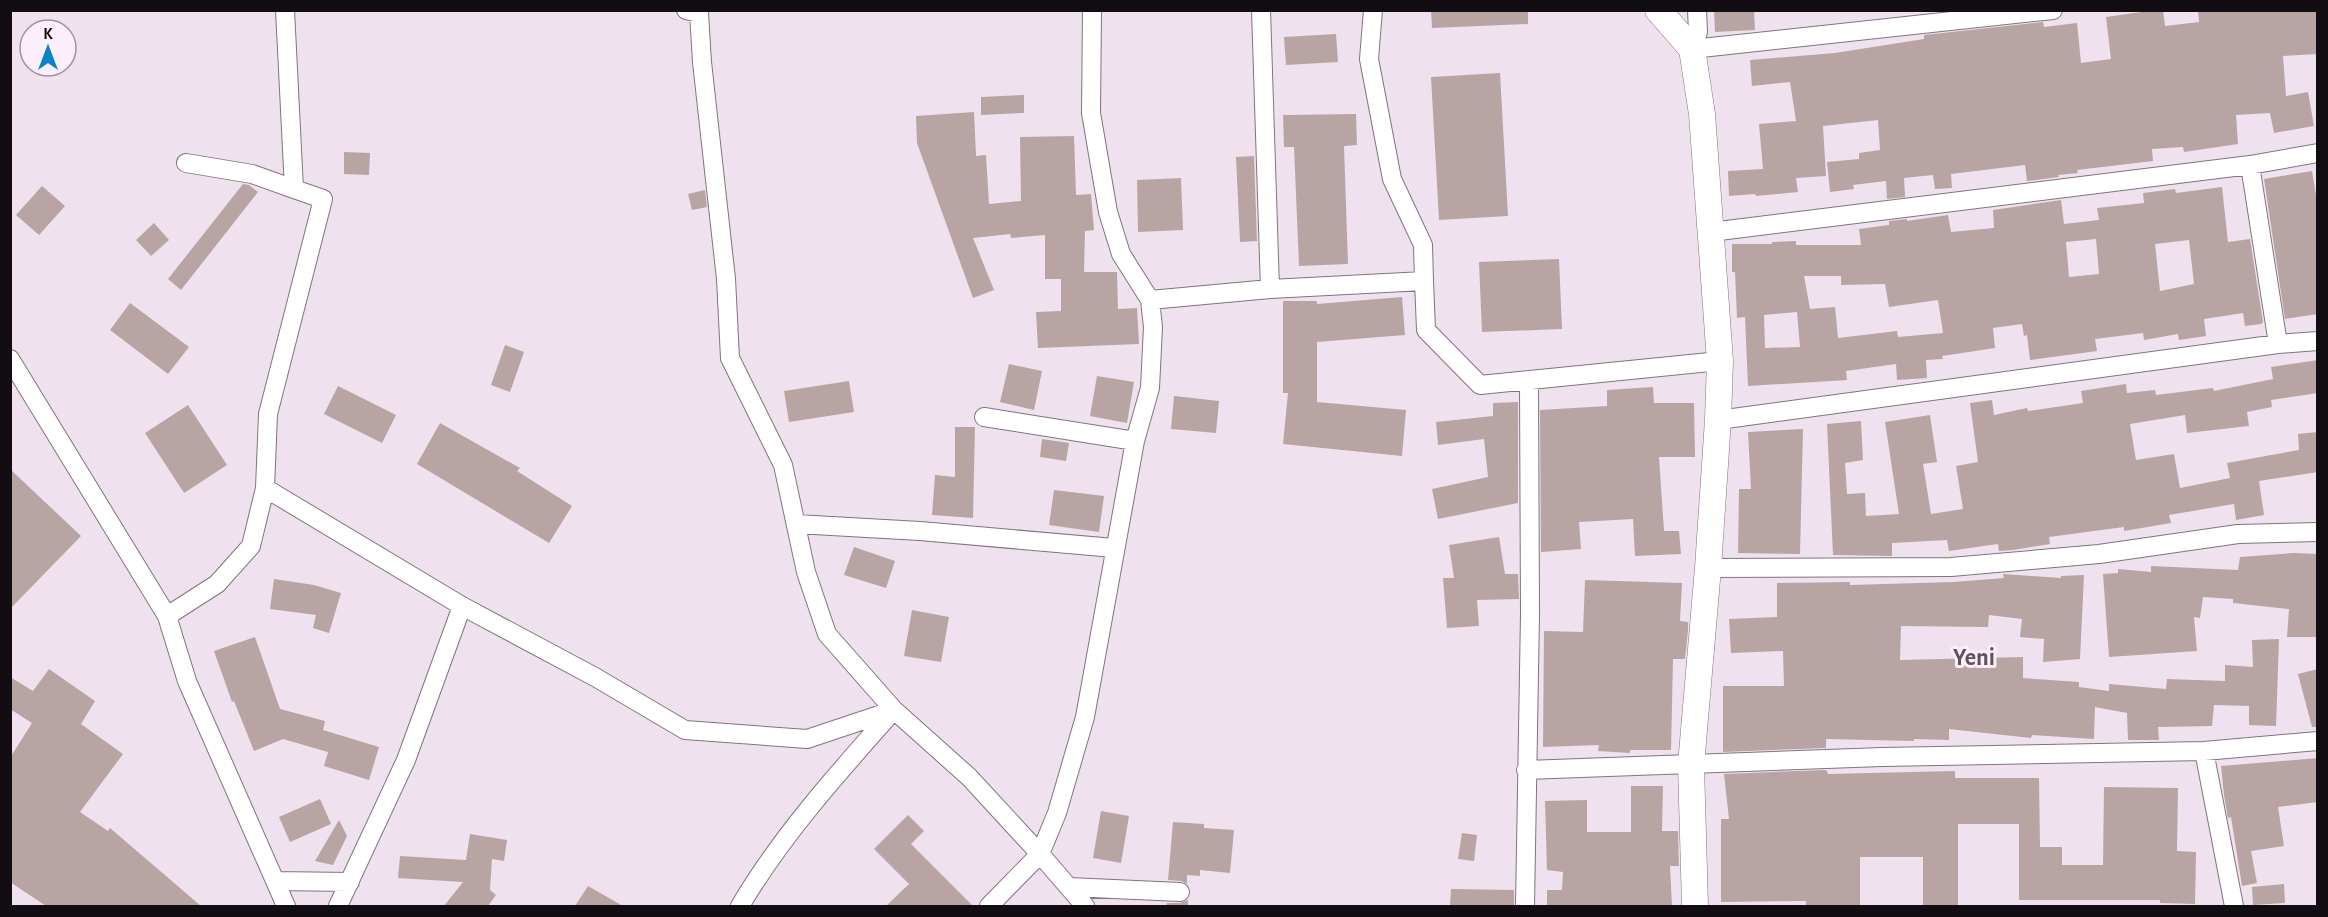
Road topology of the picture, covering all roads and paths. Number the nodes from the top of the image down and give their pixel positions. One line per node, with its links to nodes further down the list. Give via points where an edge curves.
1 (285, 10): 14 (street)
2 (686, 10): 28 (street, via 699,13 726,279 730,358 783,465)
3 (1092, 10): 18 (street, via 1091,113 1108,212 1121,254)
4 (1261, 10): 17 (street)
5 (1372, 10): 16 (street, via 1369,59 1392,179 1423,245)
6 (1658, 10): 10 (street)
7 (1697, 10): 10 (street, via 1698,32)
8 (2053, 10): 9 (street)
9 (1907, 19): 10 (street)
10 (1692, 49): 15 (street, via 1702,114)
11 (2318, 153): 13 (street)
12 (186, 163): 14 (street, via 252,174)
13 (2250, 165): 15 (street); 20 (street)
14 (294, 189): 27 (street, via 323,199 268,414)
15 (1710, 232): 22 (street)
16 (1424, 281): 17 (street); 23 (street, via 1426,330 1480,385)
17 (1270, 289): 18 (street)
18 (1150, 300): 26 (street, via 1150,388)
19 (2318, 341): 20 (street)
20 (2278, 344): 25 (street)
21 (10, 358): 33 (street)
22 (1720, 361): 23 (street); 25 (street)
23 (1529, 381): 38 (street)
24 (984, 417): 26 (street)
25 (1718, 420): 31 (street)
26 (1135, 441): 30 (street)
27 (265, 488): 32 (street); 33 (street, via 251,546 217,584)
28 (796, 524): 30 (street); 34 (street, via 806,572 827,634)
29 (2318, 532): 31 (street, via 2238,534 2099,554 1951,567)
30 (1114, 548): 39 (street, via 1085,717 1057,813)
31 (1708, 568): 37 (street)
32 (462, 606): 34 (street, via 685,730 807,739); 41 (street, via 406,760)
33 (167, 616): 40 (street, via 187,681)
34 (894, 710): 39 (street, via 969,777); 46 (street, via 822,792 760,873)
35 (2318, 741): 36 (street)
36 (2204, 751): 37 (street); 51 (street)
37 (1691, 765): 38 (street); 50 (street)
38 (1526, 770): 49 (street)
39 (1040, 854): 42 (street); 47 (street)
40 (275, 881): 41 (street); 44 (street)
41 (350, 882): 45 (street)
42 (1069, 887): 43 (street); 48 (street)
43 (1180, 892)
44 (286, 906)
45 (338, 906)
46 (740, 906)
47 (989, 906)
48 (1084, 906)
49 (1525, 906)
50 (1695, 906)
51 (2234, 906)

